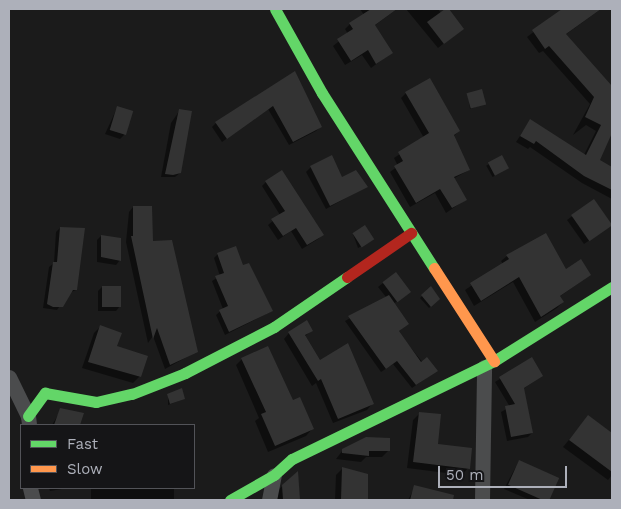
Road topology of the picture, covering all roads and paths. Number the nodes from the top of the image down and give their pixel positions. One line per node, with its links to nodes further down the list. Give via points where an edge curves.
1 (275, 9): 2 (street, via 322,93)
2 (411, 233): 4 (street); 6 (street, via 274,327 185,372 132,394 96,402 45,393)
3 (612, 287): 4 (street)
4 (489, 364): 7 (street, via 292,459); 10 (street)
5 (9, 377): 6 (street)
6 (29, 421)
7 (274, 475): 8 (street); 9 (street)
8 (230, 500)
9 (269, 500)
10 (482, 500)

